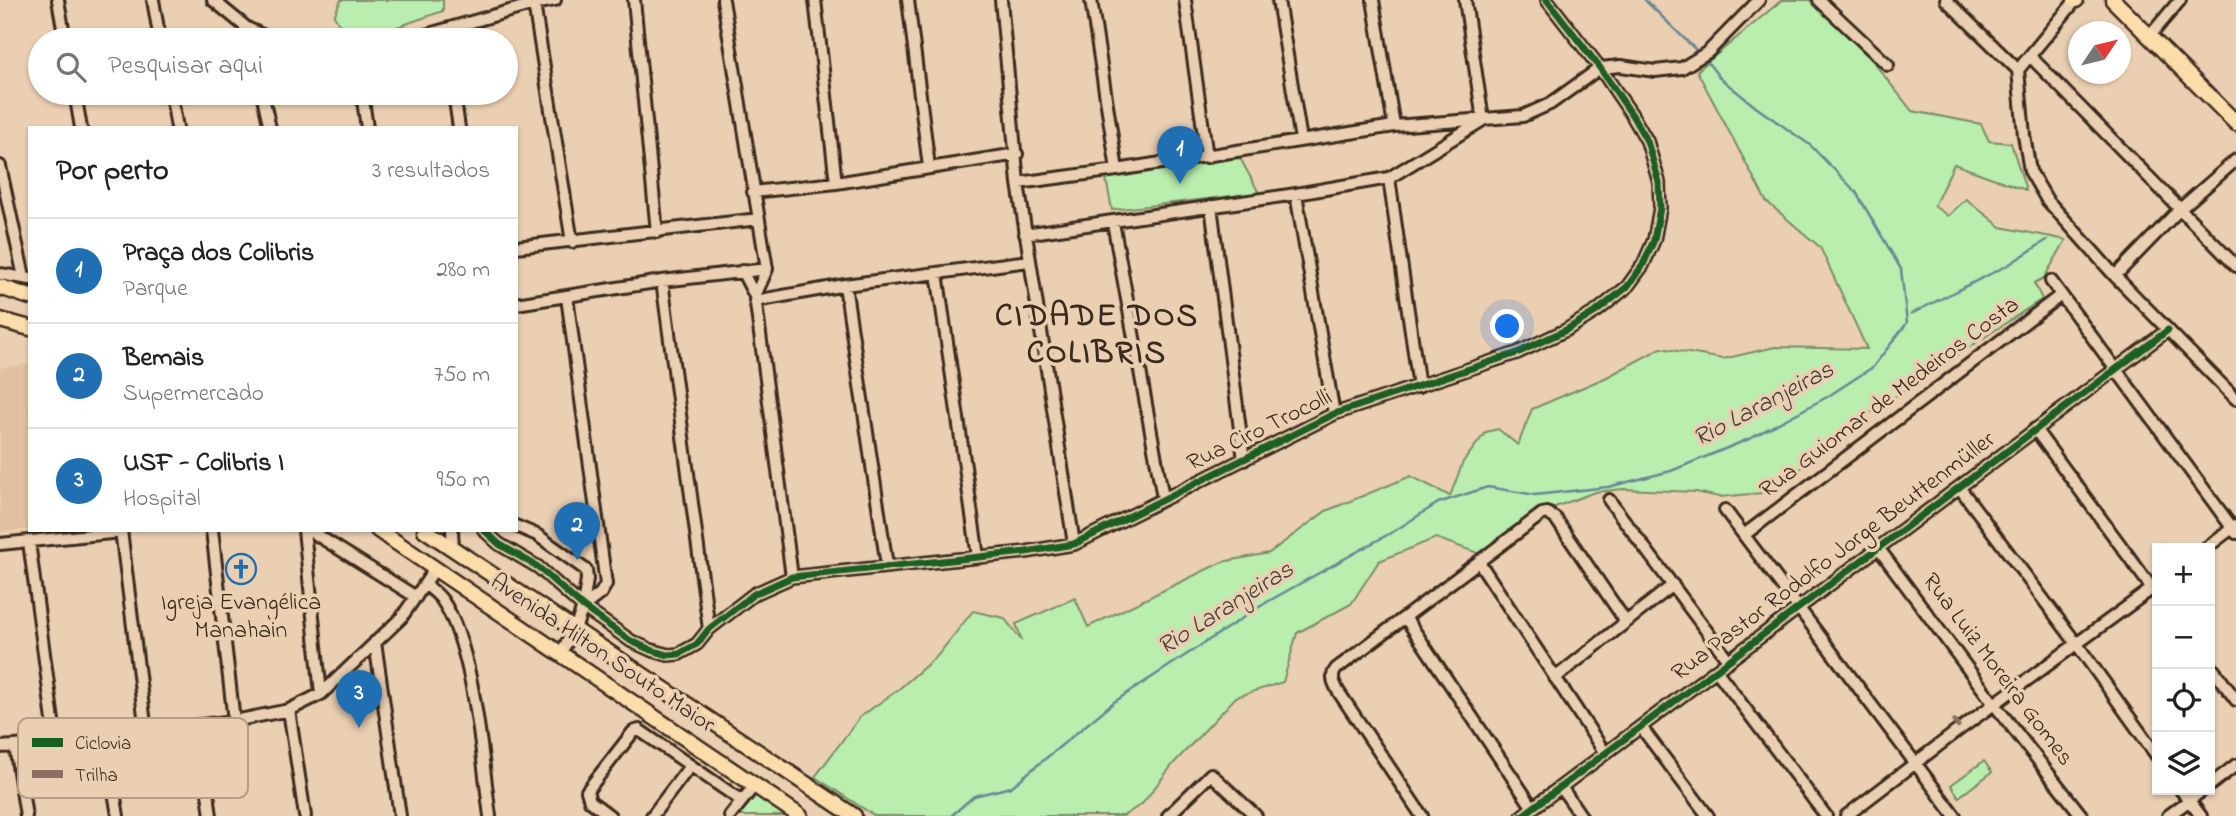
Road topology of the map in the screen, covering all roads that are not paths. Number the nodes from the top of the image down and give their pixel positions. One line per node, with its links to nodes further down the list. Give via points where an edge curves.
1 (58, 0): 23 (street)
2 (153, 0): 24 (street)
3 (213, 0): 25 (street)
4 (555, 0): 22 (street)
5 (634, 0): 61 (street)
6 (723, 0): 55 (street)
7 (815, 0): 53 (street)
8 (908, 0): 50 (street)
9 (1001, 0): 46 (street)
10 (1091, 0): 51 (street)
11 (1185, 0): 47 (street)
12 (1278, 0): 45 (street)
13 (1373, 0): 44 (street)
14 (1465, 0): 37 (street)
15 (1547, 0): 30 (street, Rua Ciro Trocolli)
16 (1759, 0): 30 (street, via 1702,56 1670,71)
17 (1819, 0): 29 (street)
18 (1946, 0): 31 (street)
19 (2075, 0): 28 (street)
20 (2113, 0): 27 (main road)
21 (2180, 0): 27 (street)
22 (534, 4): 26 (street); 63 (street)
23 (63, 28)
24 (158, 28)
25 (247, 28)
26 (466, 28)
27 (2149, 37): 38 (main road)
28 (2030, 56): 31 (street); 58 (street)
29 (1888, 65)
30 (1600, 68): 37 (street, via 1534,113); 86 (street, Rua Ciro Trocolli, via 1647,141 1655,162 1660,208 1643,265 1627,287 1566,330 1517,353)
31 (2018, 70): 71 (street, via 2030,171 2047,200)
32 (77, 105): 39 (street)
33 (173, 105): 40 (street)
34 (265, 105): 41 (street)
35 (364, 105): 42 (street)
36 (456, 105): 43 (street)
37 (1483, 120): 44 (street); 52 (street)
38 (2236, 123)
39 (81, 126)
40 (177, 126)
41 (270, 126)
42 (367, 126)
43 (459, 126)
44 (1394, 126): 45 (street)
45 (1300, 140): 47 (street)
46 (1017, 154): 50 (street); 54 (street)
47 (1207, 157): 51 (street)
48 (2236, 160): 58 (street)
49 (0, 166): 72 (street)
50 (929, 167): 53 (street)
51 (1116, 170): 54 (street)
52 (1389, 178): 56 (street); 86 (street)
53 (836, 183): 55 (street)
54 (1018, 183): 62 (street)
55 (753, 192): 59 (street)
56 (1296, 194): 57 (street); 88 (street)
57 (1211, 206): 60 (street); 90 (street)
58 (2179, 210): 66 (street); 71 (street)
59 (760, 219): 61 (street); 67 (street)
60 (1113, 222): 62 (street); 92 (street)
61 (657, 232): 63 (street)
62 (1025, 234): 65 (street)
63 (572, 242): 64 (street)
64 (518, 247)
65 (1029, 261): 69 (street); 110 (street)
66 (2236, 266)
67 (767, 269): 68 (street); 80 (street)
68 (742, 271): 73 (street); 80 (street)
69 (937, 273): 75 (street); 113 (street)
70 (0, 274): 72 (street)
71 (2115, 276): 84 (street)
72 (27, 278)
73 (662, 281): 79 (street); 128 (street)
74 (2051, 281): 77 (street)
75 (845, 285): 80 (street); 115 (street)
76 (0, 288): 78 (main road)
77 (2061, 295): 85 (street); 106 (street, Rua Guiomar de Medeiros Costa)
78 (28, 296)
79 (567, 297): 81 (street); 123 (street, via 606,584)
80 (755, 299): 117 (street)
81 (518, 304)
82 (0, 320): 83 (main road)
83 (28, 327)
84 (2168, 330): 85 (street, Rua Pastor Rodolfo Jorge Beuttenmüller); 87 (street)
85 (2117, 368): 89 (street, Rua Pastor Rodolfo Jorge Beuttenmüller); 96 (street)
86 (1419, 387): 88 (street, Rua Ciro Trocolli)
87 (2236, 399)
88 (1334, 414): 90 (street, Rua Ciro Trocolli)
89 (2035, 429): 91 (street, Rua Pastor Rodolfo Jorge Beuttenmüller); 118 (street)
90 (1244, 460): 92 (street, Rua Ciro Trocolli)
91 (1959, 487): 112 (street, Rua Pastor Rodolfo Jorge Beuttenmüller); 130 (street)
92 (1163, 498): 110 (street, Rua Ciro Trocolli)
93 (1609, 500): 120 (street)
94 (1725, 510): 106 (street)
95 (518, 527): 123 (street, via 586,570)
96 (2235, 529): 108 (street)
97 (113, 532): 107 (street)
98 (121, 532): 141 (street)
99 (212, 532): 142 (street)
100 (307, 532): 136 (street)
101 (310, 532): 122 (street)
102 (381, 532): 116 (main road, Avenida Hilton Souto Maior)
103 (428, 532): 111 (main road, Avenida Hilton Souto Maior)
104 (452, 532): 111 (street)
105 (486, 532): 123 (street, Rua Ciro Trocolli, via 538,567)
106 (1744, 535): 124 (street)
107 (29, 542): 109 (street); 140 (street)
108 (2214, 543)
109 (0, 544)
110 (1074, 544): 113 (street, Rua Ciro Trocolli)
111 (453, 548): 127 (main road, Avenida Hilton Souto Maior)
112 (1879, 550): 124 (street, Rua Pastor Rodolfo Jorge Beuttenmüller); 138 (street, Rua Luiz Moreira Gomes)
113 (978, 556): 115 (street, Rua Ciro Trocolli)
114 (1479, 562): 125 (street); 126 (street, via 1542,514 1551,514); 135 (street)
115 (887, 566): 117 (street, Rua Ciro Trocolli)
116 (435, 569): 119 (street); 131 (main road, Avenida Hilton Souto Maior)
117 (792, 577): 128 (street, Rua Ciro Trocolli, via 754,594)
118 (2152, 584)
119 (426, 585): 122 (street); 170 (street, via 441,598 460,637)
120 (1673, 585): 126 (street); 132 (street)
121 (2152, 592): 130 (street)
122 (416, 597): 129 (street)
123 (583, 607): 127 (street); 128 (street, Rua Ciro Trocolli, via 631,641 668,654 689,649)
124 (1799, 608): 132 (street, Rua Pastor Rodolfo Jorge Beuttenmüller); 150 (street)
125 (1405, 617): 164 (street); 178 (street, via 1336,669 1333,681)
126 (1626, 622): 135 (street)
127 (575, 629): 131 (street); 175 (main road, Avenida Hilton Souto Maior)
128 (709, 629)
129 (375, 642): 136 (street); 169 (street)
130 (2076, 643): 138 (street); 148 (street)
131 (560, 654): 155 (main road, Avenida Hilton Souto Maior)
132 (1729, 661): 134 (street, Rua Pastor Rodolfo Jorge Beuttenmüller)
133 (2213, 669): 137 (street)
134 (1716, 670): 144 (street, Rua Pastor Rodolfo Jorge Beuttenmüller); 182 (street)
135 (1555, 678): 149 (street)
136 (321, 694): 139 (street)
137 (2236, 700)
138 (1994, 704): 150 (street, via 1956,724); 185 (street, Rua Luiz Moreira Gomes)
139 (289, 710): 143 (street); 168 (street)
140 (53, 718)
141 (144, 718)
142 (234, 718)
143 (248, 718)
144 (1640, 727): 149 (street, Rua Pastor Rodolfo Jorge Beuttenmüller); 181 (street)
145 (15, 746): 146 (street); 147 (street); 151 (street)
146 (18, 746)
147 (0, 747)
148 (2152, 749)
149 (1605, 753): 156 (street, Rua Pastor Rodolfo Jorge Beuttenmüller)
150 (1916, 764): 183 (street); 184 (street)
151 (18, 765)
152 (2236, 765): 154 (street)
153 (690, 766): 162 (street, Avenida Hilton Souto Maior); 171 (street, Avenida Hilton Souto Maior, via 639,730 633,732 587,790 590,801); 172 (street)
154 (2215, 781)
155 (754, 786): 162 (street); 174 (main road, Avenida Hilton Souto Maior)
156 (1561, 787): 164 (street, Rua Pastor Rodolfo Jorge Beuttenmüller); 180 (street)
157 (2185, 795): 163 (street)
158 (2196, 795): 163 (street)
159 (23, 798): 165 (street)
160 (115, 798): 166 (street)
161 (209, 798): 167 (street)
162 (742, 800): 173 (street)
163 (2189, 800): 186 (street); 187 (street)
164 (1533, 808): 179 (street, Rua Pastor Rodolfo Jorge Beuttenmüller)
165 (26, 816)
166 (118, 816)
167 (211, 816)
168 (306, 816)
169 (400, 816)
170 (491, 816)
171 (610, 816)
172 (652, 816)
173 (730, 816)
174 (800, 816)
175 (854, 816)
176 (1168, 816): 177 (street, via 1211,774)
177 (1256, 816)
178 (1422, 816)
179 (1522, 816)
180 (1581, 816)
181 (1707, 816)
182 (1826, 816)
183 (1846, 816)
184 (1955, 816)
185 (2082, 816)
186 (2168, 816)
187 (2201, 816)

